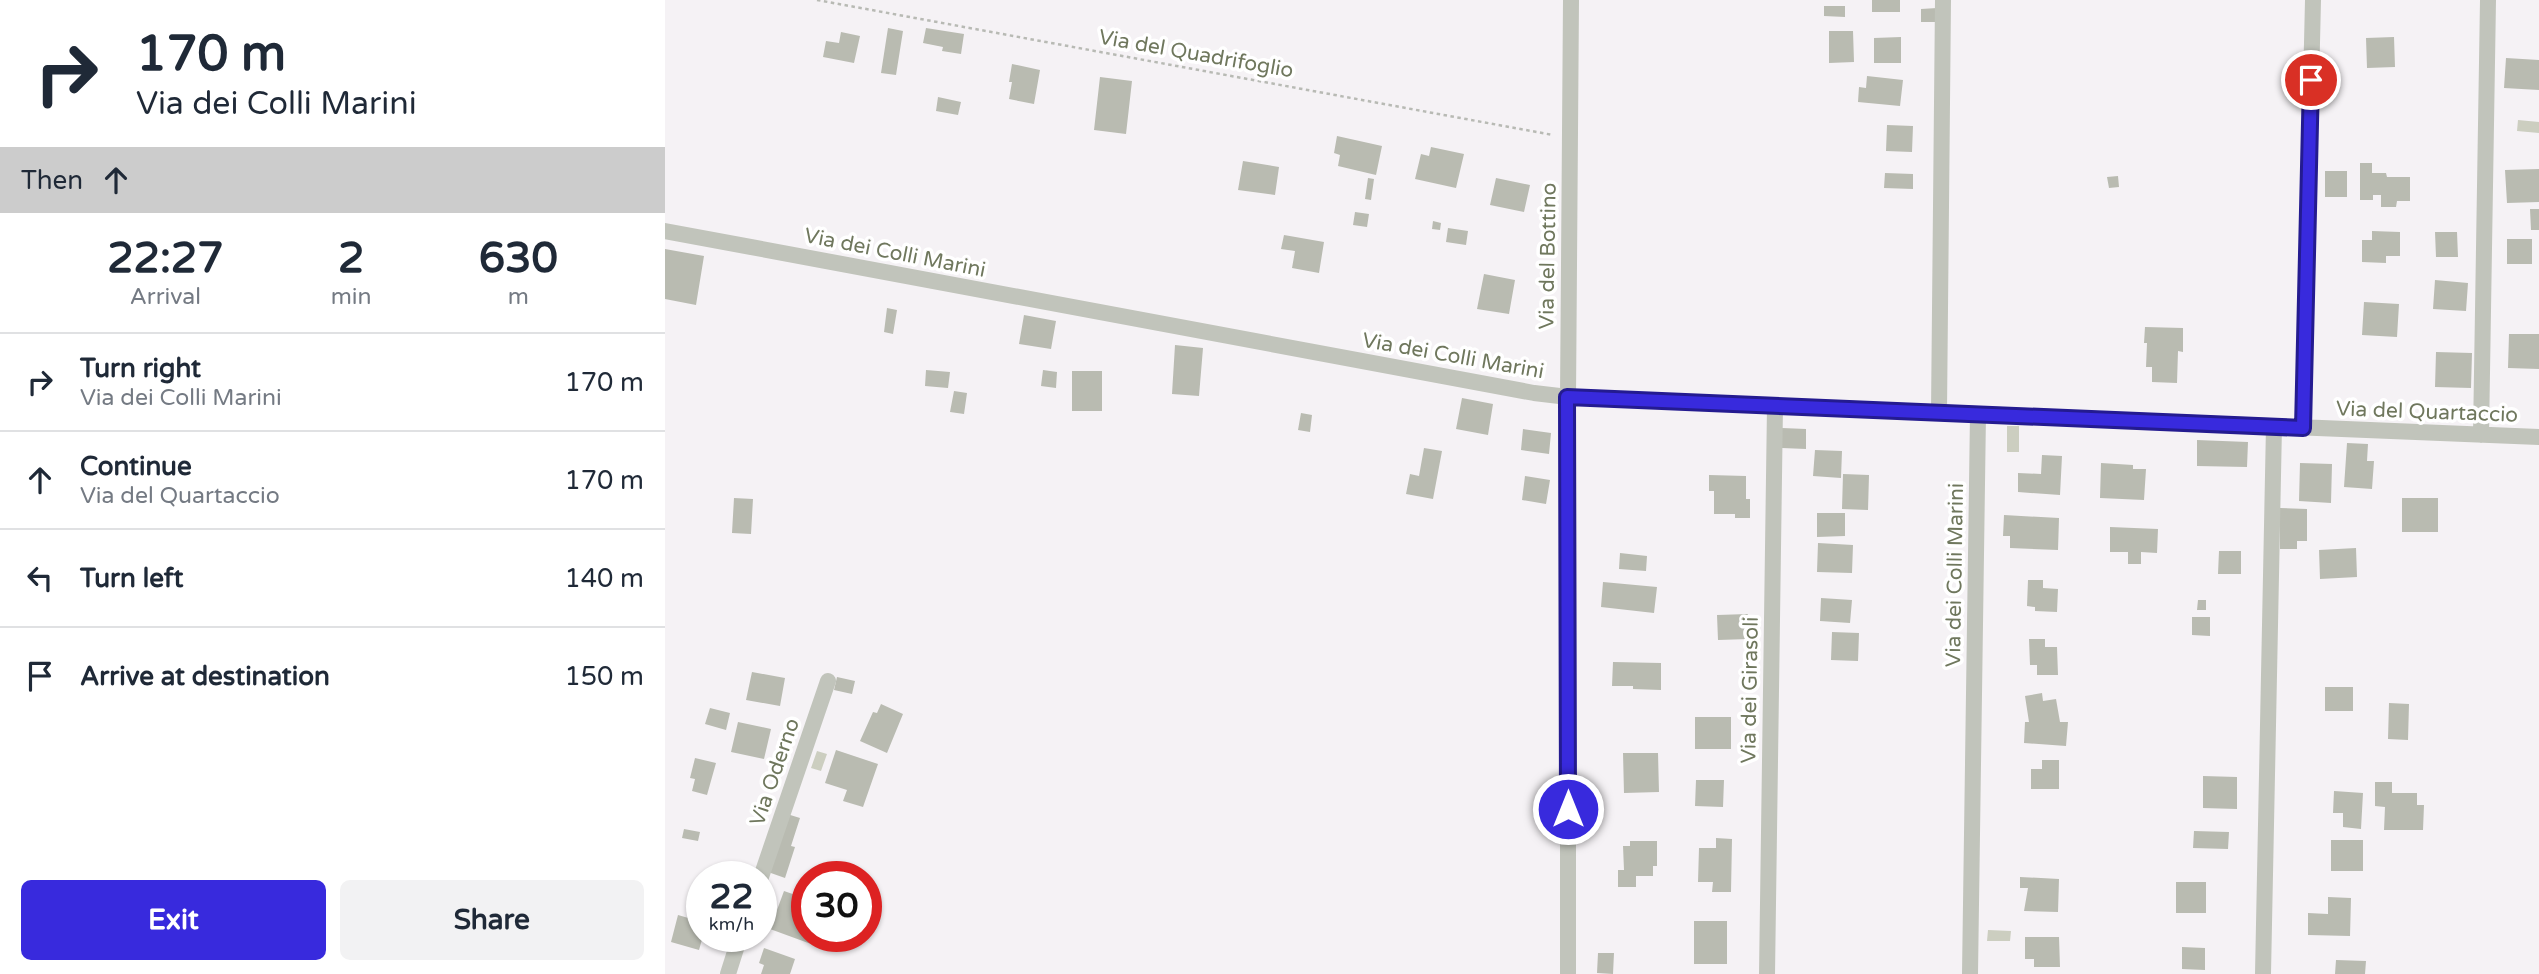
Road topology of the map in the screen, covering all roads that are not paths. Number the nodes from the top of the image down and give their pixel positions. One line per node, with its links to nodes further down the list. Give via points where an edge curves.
1 (1571, 0): 6 (street, Via del Bottino)
2 (1943, 0): 8 (street)
3 (2313, 0): 11 (street)
4 (2488, 0): 12 (street)
5 (665, 231): 6 (street, Via dei Colli Marini)
6 (1567, 397): 7 (street, Via dei Colli Marini); 18 (street, Via del Bottino)
7 (1775, 406): 8 (street, Via dei Colli Marini); 19 (street, Via dei Girasoli)
8 (1939, 412): 9 (street, Via dei Colli Marini)
9 (1978, 414): 10 (street, Via del Quartaccio); 20 (street, Via dei Colli Marini)
10 (2274, 426): 11 (street, Via del Quartaccio); 21 (street)
11 (2303, 428): 12 (street, Via del Quartaccio)
12 (2481, 435): 13 (street, Via del Quartaccio)
13 (2539, 437)
14 (828, 681): 15 (street, Via Oderno)
15 (766, 861)
16 (735, 952): 17 (street)
17 (728, 974)
18 (1568, 974)
19 (1767, 974)
20 (1970, 974)
21 (2263, 974)

